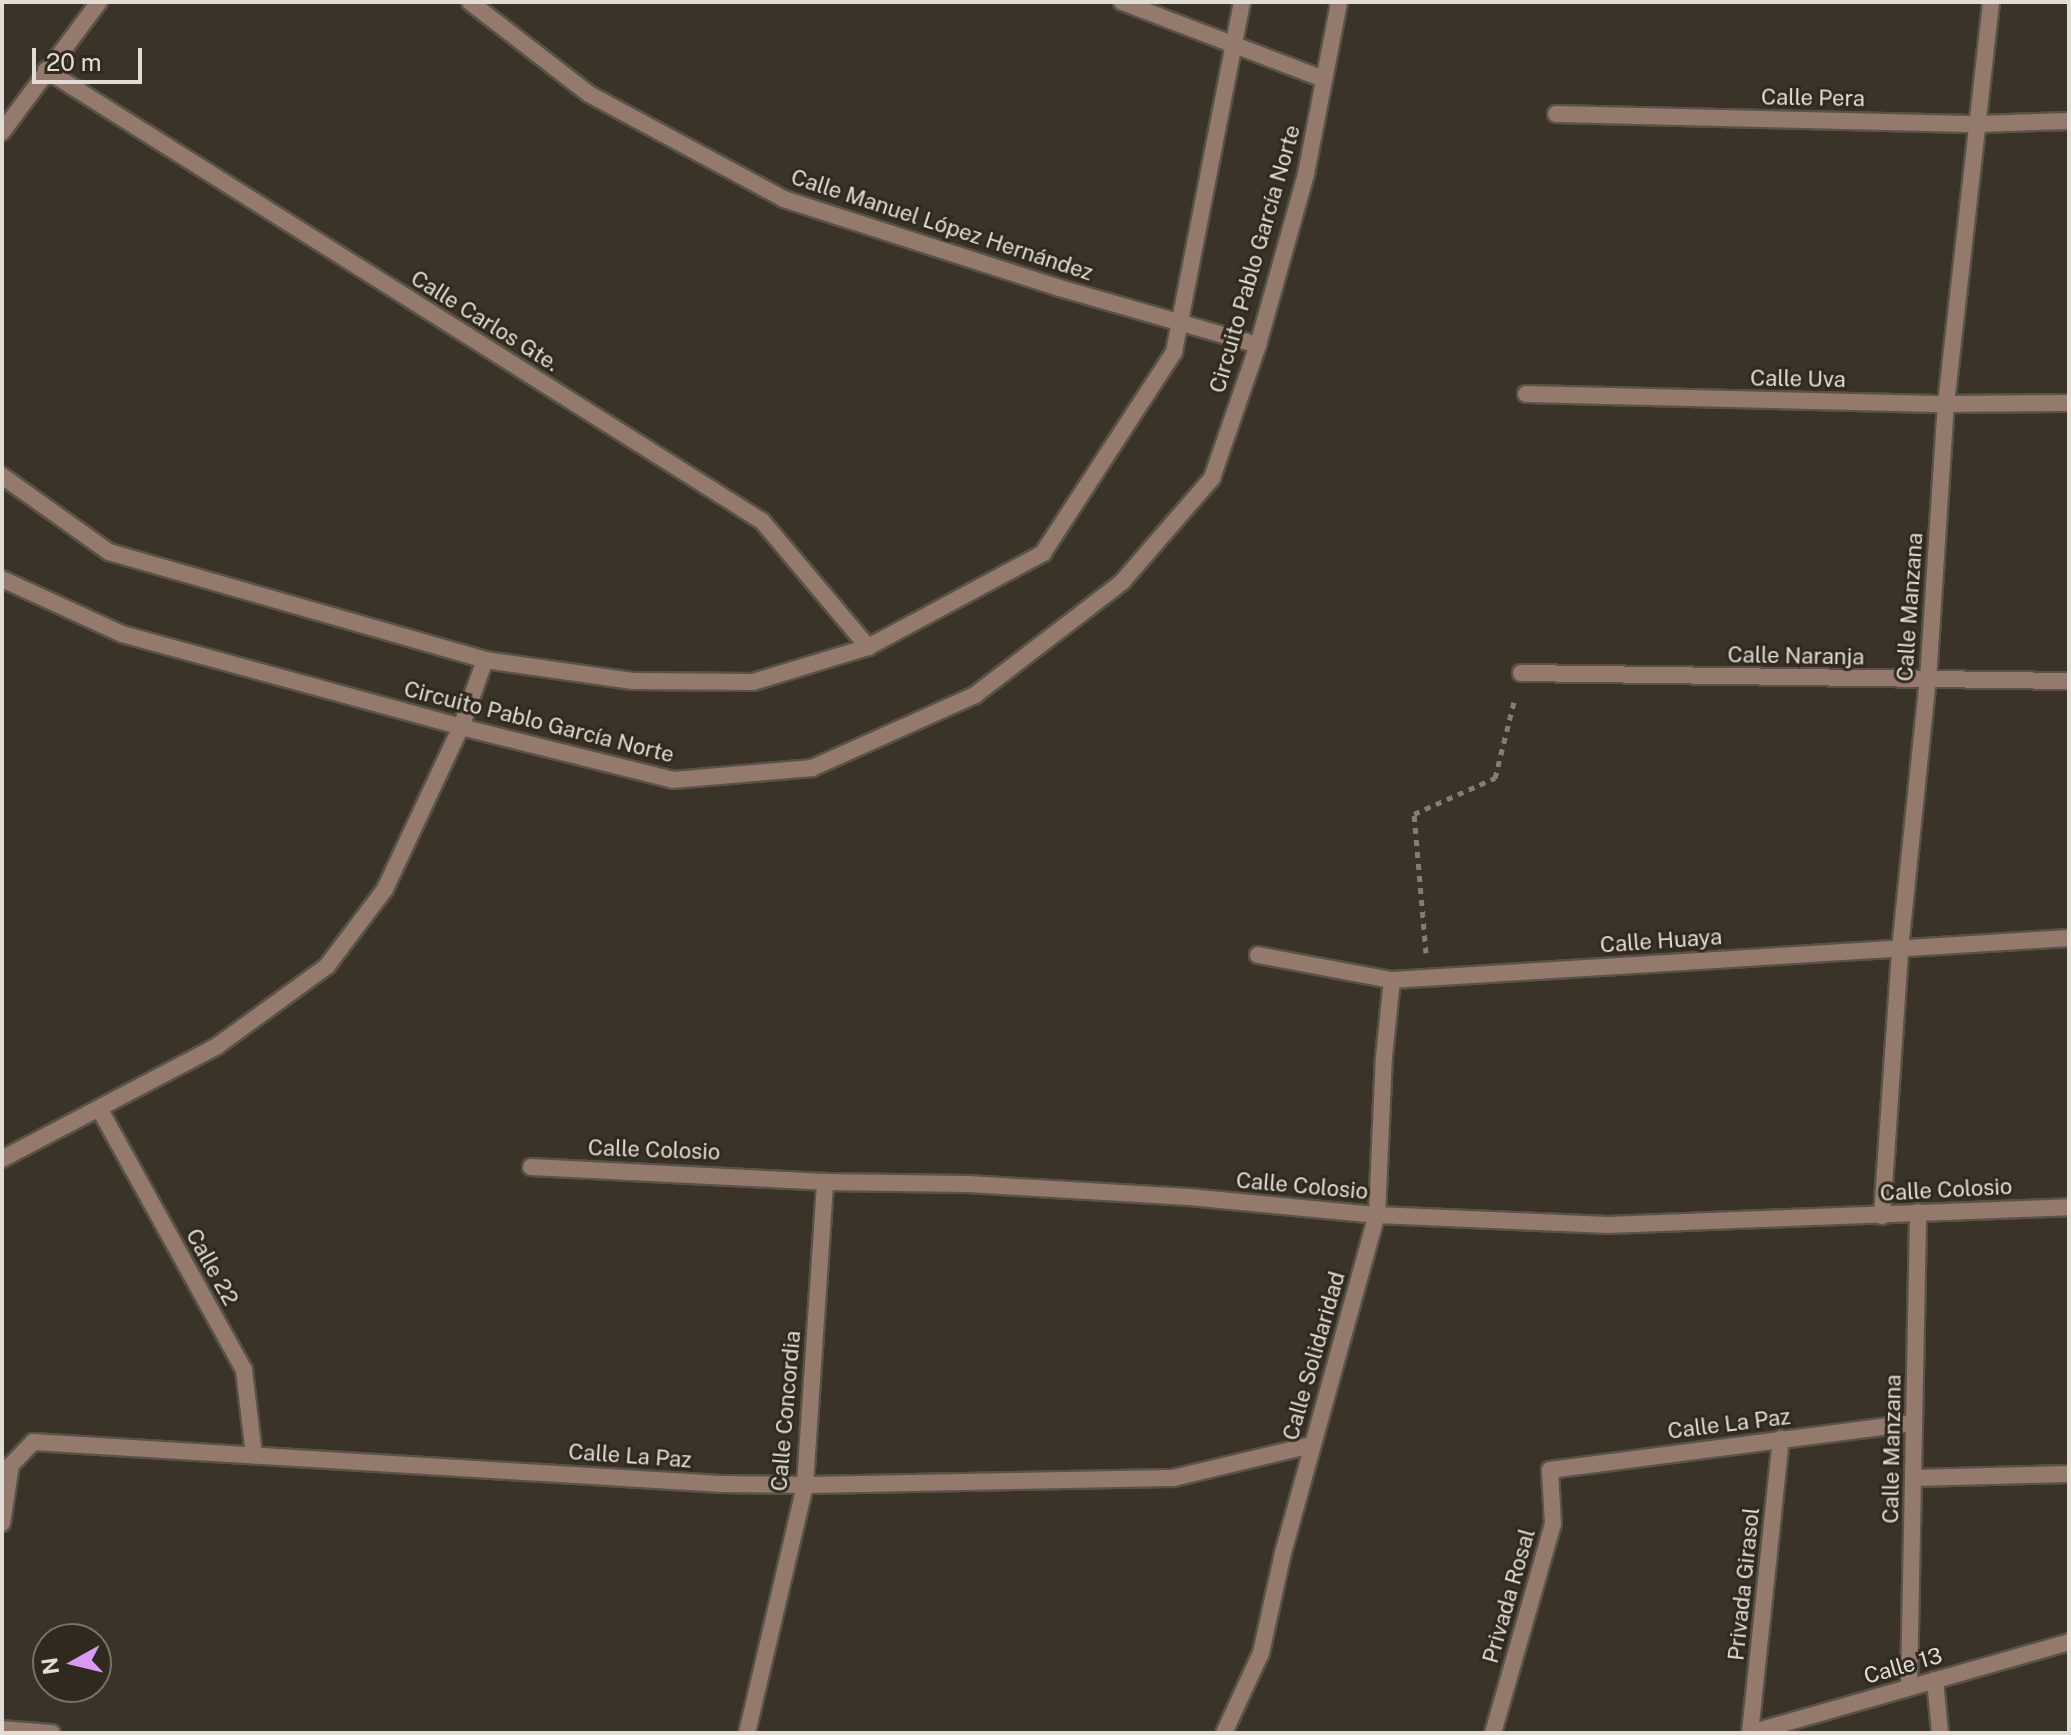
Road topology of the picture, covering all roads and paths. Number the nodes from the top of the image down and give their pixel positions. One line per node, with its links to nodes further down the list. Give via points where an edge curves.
1 (99, 2): 8 (street)
2 (470, 2): 14 (street, Calle Manuel López Hernández, via 589,94 784,199)
3 (1122, 2): 7 (street)
4 (1242, 2): 7 (street)
5 (1339, 2): 9 (street, Circuito Pablo García Norte)
6 (1991, 2): 12 (street, Calle Manzana)
7 (1232, 45): 9 (street); 14 (street)
8 (46, 70): 13 (street); 21 (street, Calle Carlos Gte., via 762,521)
9 (1324, 79): 15 (street, Circuito Pablo García Norte, via 1306,174)
10 (1556, 114): 12 (street, Calle Pera)
11 (2069, 121): 12 (street, Calle Pera)
12 (1979, 124): 18 (street, Calle Manzana)
13 (2, 132)
14 (1182, 322): 15 (street, Calle Manuel López Hernández); 21 (street, via 1174,352 1043,553)
15 (1258, 345): 26 (street, Circuito Pablo García Norte, via 1212,478 1122,582 975,695 812,768 673,780)
16 (1526, 394): 18 (street, Calle Uva)
17 (2069, 403): 18 (street, Calle Uva)
18 (1946, 404): 24 (street, Calle Manzana)
19 (2, 476): 22 (street, via 109,552)
20 (2, 579): 26 (street, Circuito Pablo García Norte, via 122,634)
21 (868, 647): 22 (street, via 753,682 633,681)
22 (485, 660): 26 (street)
23 (1521, 673): 24 (street, Calle Naranja); 30 (path, via 1495,778 1414,814)
24 (1928, 680): 25 (street, Calle Naranja); 28 (street, Calle Manzana)
25 (2069, 681)
26 (461, 727): 32 (street, via 385,889 327,966 217,1046)
27 (2069, 938): 28 (street, Calle Huaya)
28 (1900, 949): 30 (street, Calle Huaya); 39 (street, Calle Manzana)
29 (1258, 955): 31 (street, Calle Huaya)
30 (1428, 977): 31 (street, Calle Huaya)
31 (1392, 980): 38 (street, Calle Solidaridad)
32 (100, 1110): 33 (street); 43 (street, Calle 22, via 244,1370)
33 (2, 1159)
34 (531, 1167): 35 (street, Calle Colosio)
35 (825, 1182): 38 (street, Calle Colosio, via 1173,1196); 47 (street, Calle Concordia)
36 (2069, 1207): 37 (street, Calle Colosio)
37 (1918, 1212): 39 (street, Calle Colosio); 40 (street, Calle Manzana)
38 (1377, 1215): 39 (street, Calle Colosio, via 1608,1225); 42 (street, Calle Solidaridad)
39 (1882, 1216)
40 (1914, 1423): 41 (street, Calle La Paz); 46 (street, Calle Manzana)
41 (1781, 1439): 44 (street, Calle La Paz); 57 (street, Privada Girasol)
42 (1312, 1445): 47 (street, Calle La Paz, via 1173,1478); 55 (street, Calle Solidaridad, via 1261,1653)
43 (254, 1455): 47 (street, Calle La Paz); 48 (street, Calle La Paz, via 33,1442 11,1465)
44 (1550, 1470): 56 (street, Privada Rosal, via 1553,1524)
45 (2069, 1474): 46 (street)
46 (1913, 1478): 51 (street, Calle Manzana)
47 (805, 1485): 54 (street, Calle Concordia)
48 (2, 1523)
49 (2069, 1642): 50 (street, Calle 13)
50 (1935, 1680): 51 (street, Calle 13); 58 (street)
51 (1909, 1687): 57 (street, Calle 13)
52 (2, 1729): 53 (street)
53 (52, 1733)
54 (747, 1733)
55 (1224, 1733)
56 (1493, 1733)
57 (1750, 1733)
58 (1940, 1733)

